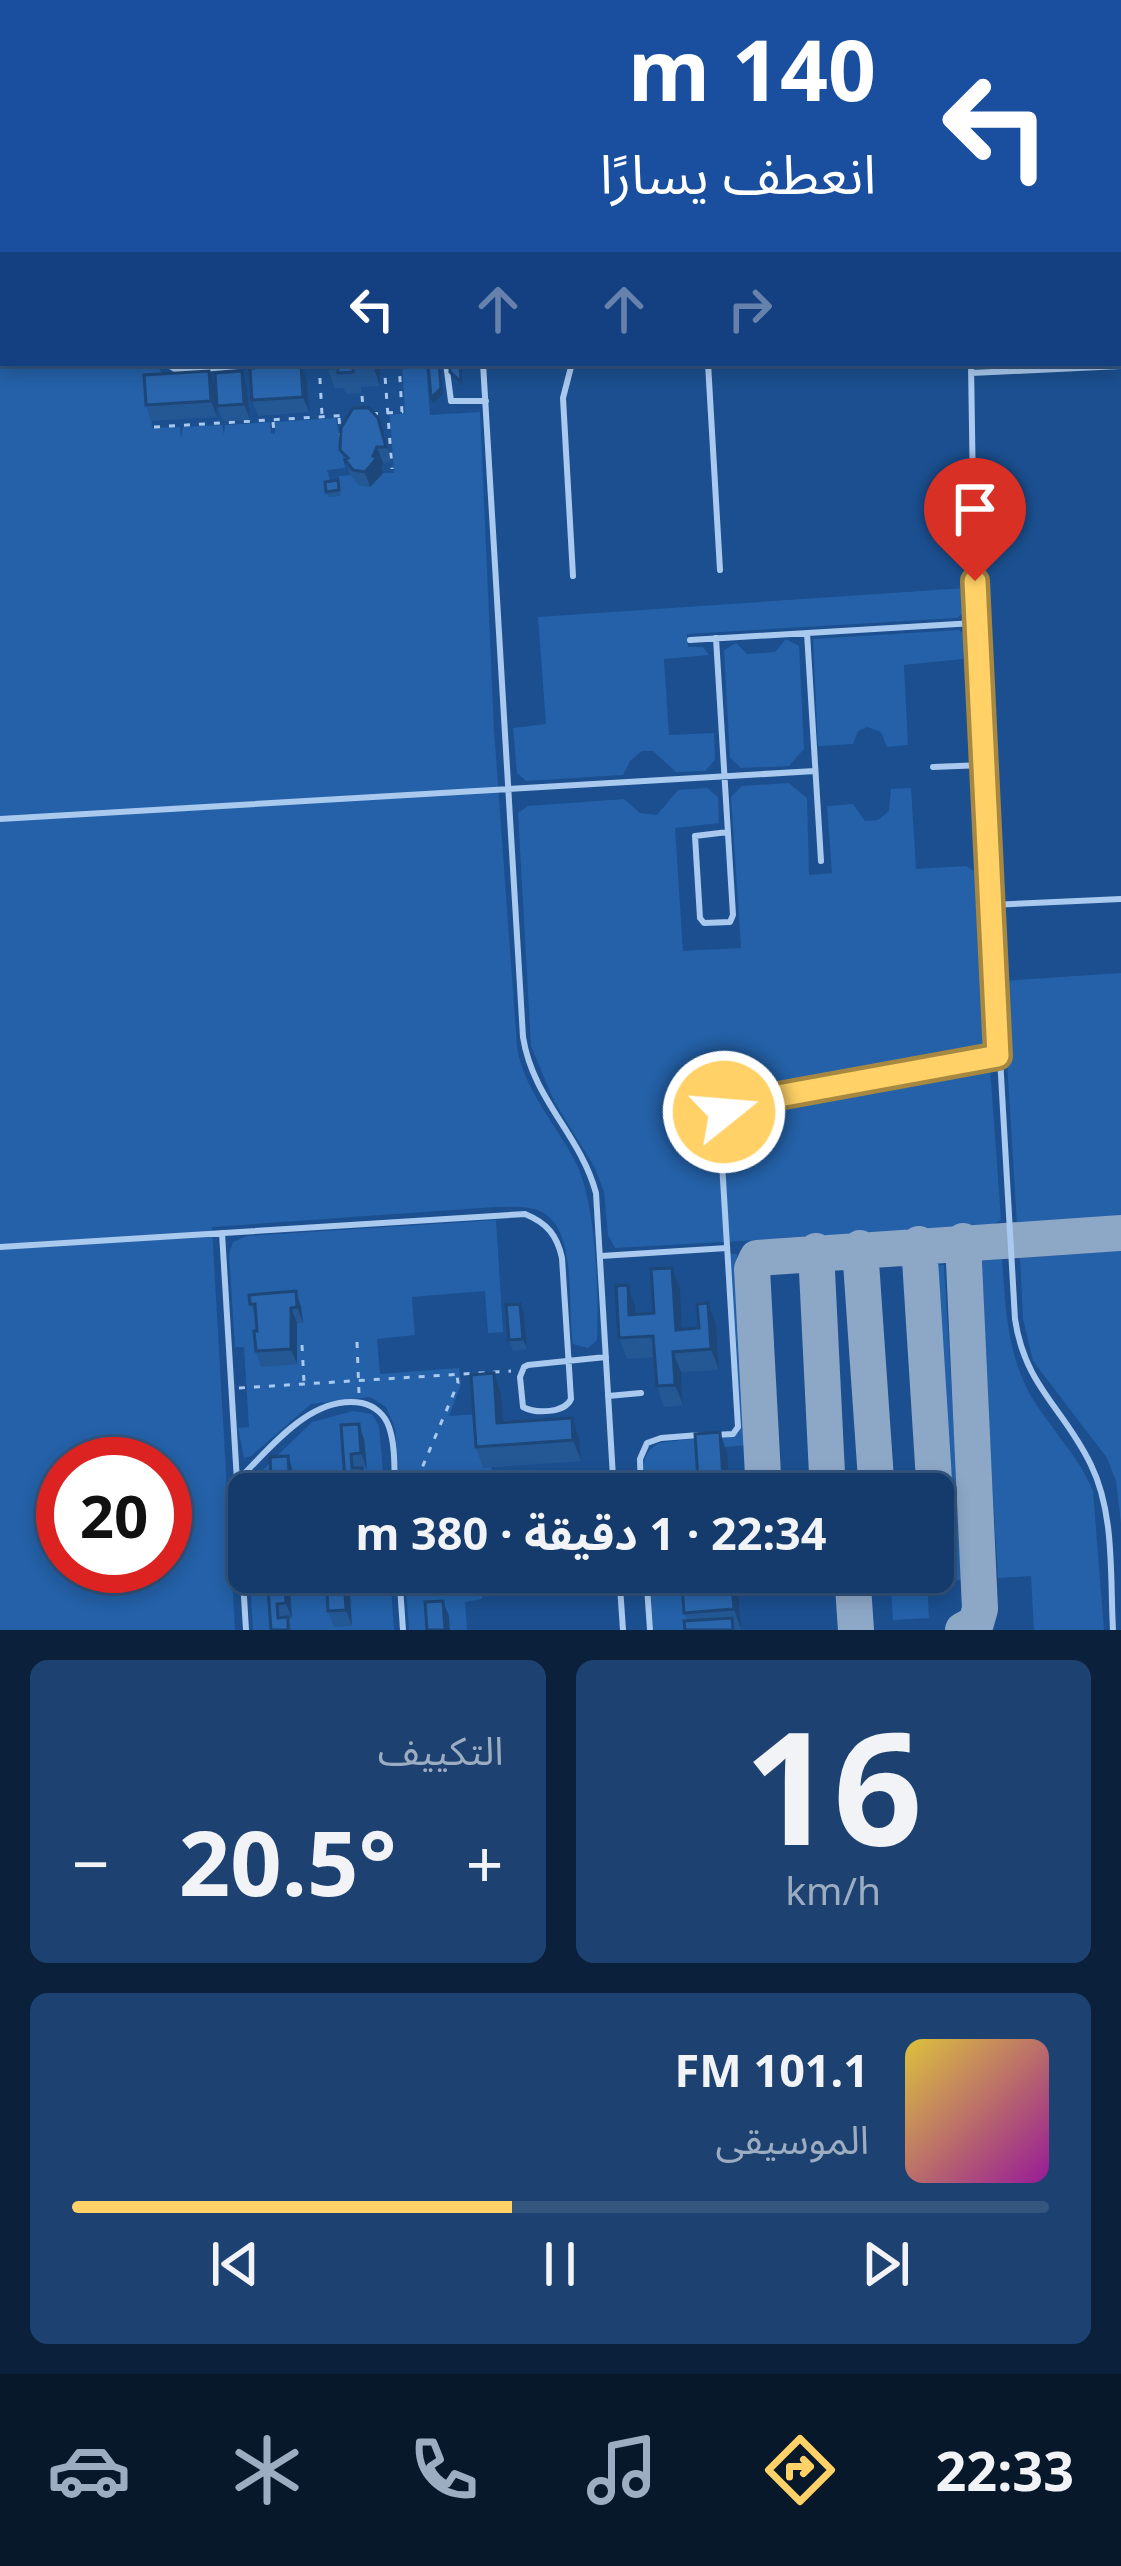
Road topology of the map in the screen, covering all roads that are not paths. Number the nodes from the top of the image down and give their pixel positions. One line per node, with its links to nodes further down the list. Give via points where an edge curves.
1 (169, 366): 2 (lane)
2 (238, 366)
3 (446, 366): 9 (lane, via 451,401)
4 (483, 366): 9 (lane)
5 (571, 366): 11 (lane, via 563,398)
6 (709, 366): 10 (lane)
7 (1121, 366): 8 (lane)
8 (971, 368): 12 (lane)
9 (486, 401): 20 (lane)
10 (720, 570)
11 (573, 576)
12 (975, 623): 13 (lane); 16 (lane)
13 (807, 633): 14 (lane); 18 (lane)
14 (716, 638): 15 (lane); 19 (lane)
15 (690, 640)
16 (984, 765): 17 (lane); 25 (lane)
17 (933, 767)
18 (815, 771): 19 (lane); 23 (lane)
19 (724, 777): 20 (lane); 22 (lane)
20 (508, 789): 21 (lane); 30 (lane, via 526,1055 592,1179)
21 (0, 819)
22 (728, 832): 22 (lane, via 695,838 704,923 733,919)
23 (821, 861)
24 (1121, 899): 25 (lane)
25 (989, 905): 26 (lane)
26 (998, 1056): 29 (lane, via 728,1108 720,1130); 48 (lane, via 1019,1346 1100,1489)
27 (222, 1232): 28 (lane); 32 (lane, via 525,1214 559,1243); 35 (lane)
28 (0, 1247)
29 (727, 1248): 30 (lane); 39 (lane, via 737,1430 647,1443)
30 (601, 1256): 31 (lane)
31 (606, 1358): 32 (lane); 34 (lane)
32 (569, 1361): 32 (lane, via 521,1370 527,1410 566,1408)
33 (641, 1393): 34 (lane)
34 (608, 1396): 38 (lane)
35 (236, 1473)
36 (246, 1473): 37 (lane, via 307,1417 360,1403 388,1423)
37 (393, 1473)
38 (613, 1473)
39 (640, 1473)
40 (244, 1593): 44 (lane)
41 (400, 1593): 45 (lane)
42 (620, 1593): 46 (lane)
43 (647, 1593): 47 (lane)
44 (246, 1630)
45 (403, 1630)
46 (623, 1630)
47 (650, 1630)
48 (1113, 1630)

